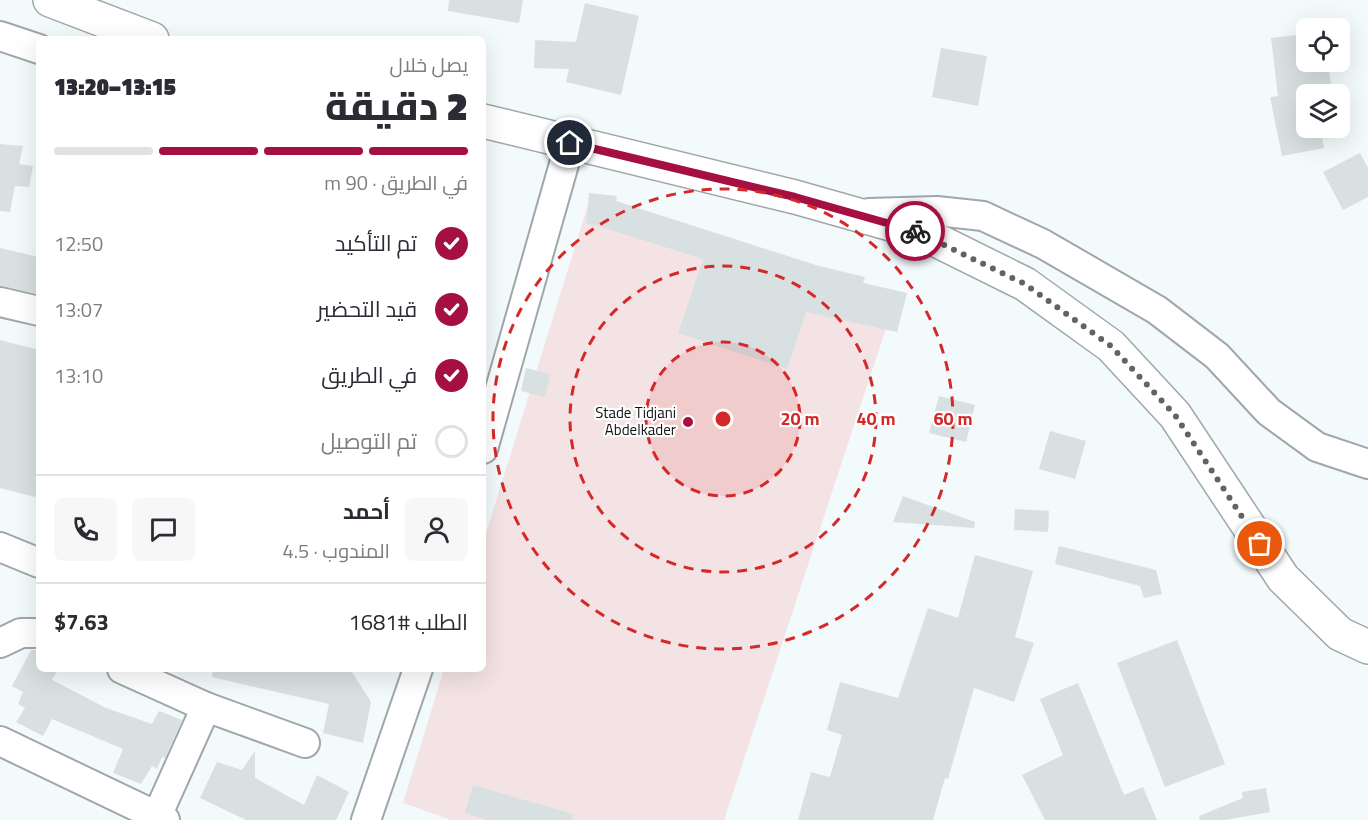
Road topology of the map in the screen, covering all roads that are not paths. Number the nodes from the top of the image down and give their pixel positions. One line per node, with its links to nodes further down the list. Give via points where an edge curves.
1 (50, 0): 3 (main road)
2 (0, 36): 4 (street)
3 (144, 36)
4 (36, 48)
5 (486, 122): 6 (main road)
6 (570, 143): 7 (main road); 10 (street)
7 (852, 213): 12 (street, via 937,211 983,216 1042,244 1157,310 1218,356 1269,412 1317,447); 17 (main road, via 922,233 1025,284 1111,346 1175,415 1283,578 1340,633)
8 (0, 302): 9 (street)
9 (36, 310)
10 (489, 408): 11 (street)
11 (486, 428)
12 (1368, 464)
13 (0, 547): 14 (street)
14 (36, 562)
15 (36, 633): 16 (street, via 21,633)
16 (0, 644)
17 (1368, 647)
18 (128, 672): 20 (street)
19 (417, 672): 24 (street)
20 (206, 708): 22 (street); 23 (street)
21 (0, 741): 23 (street)
22 (305, 743)
23 (161, 818)
24 (366, 820)

